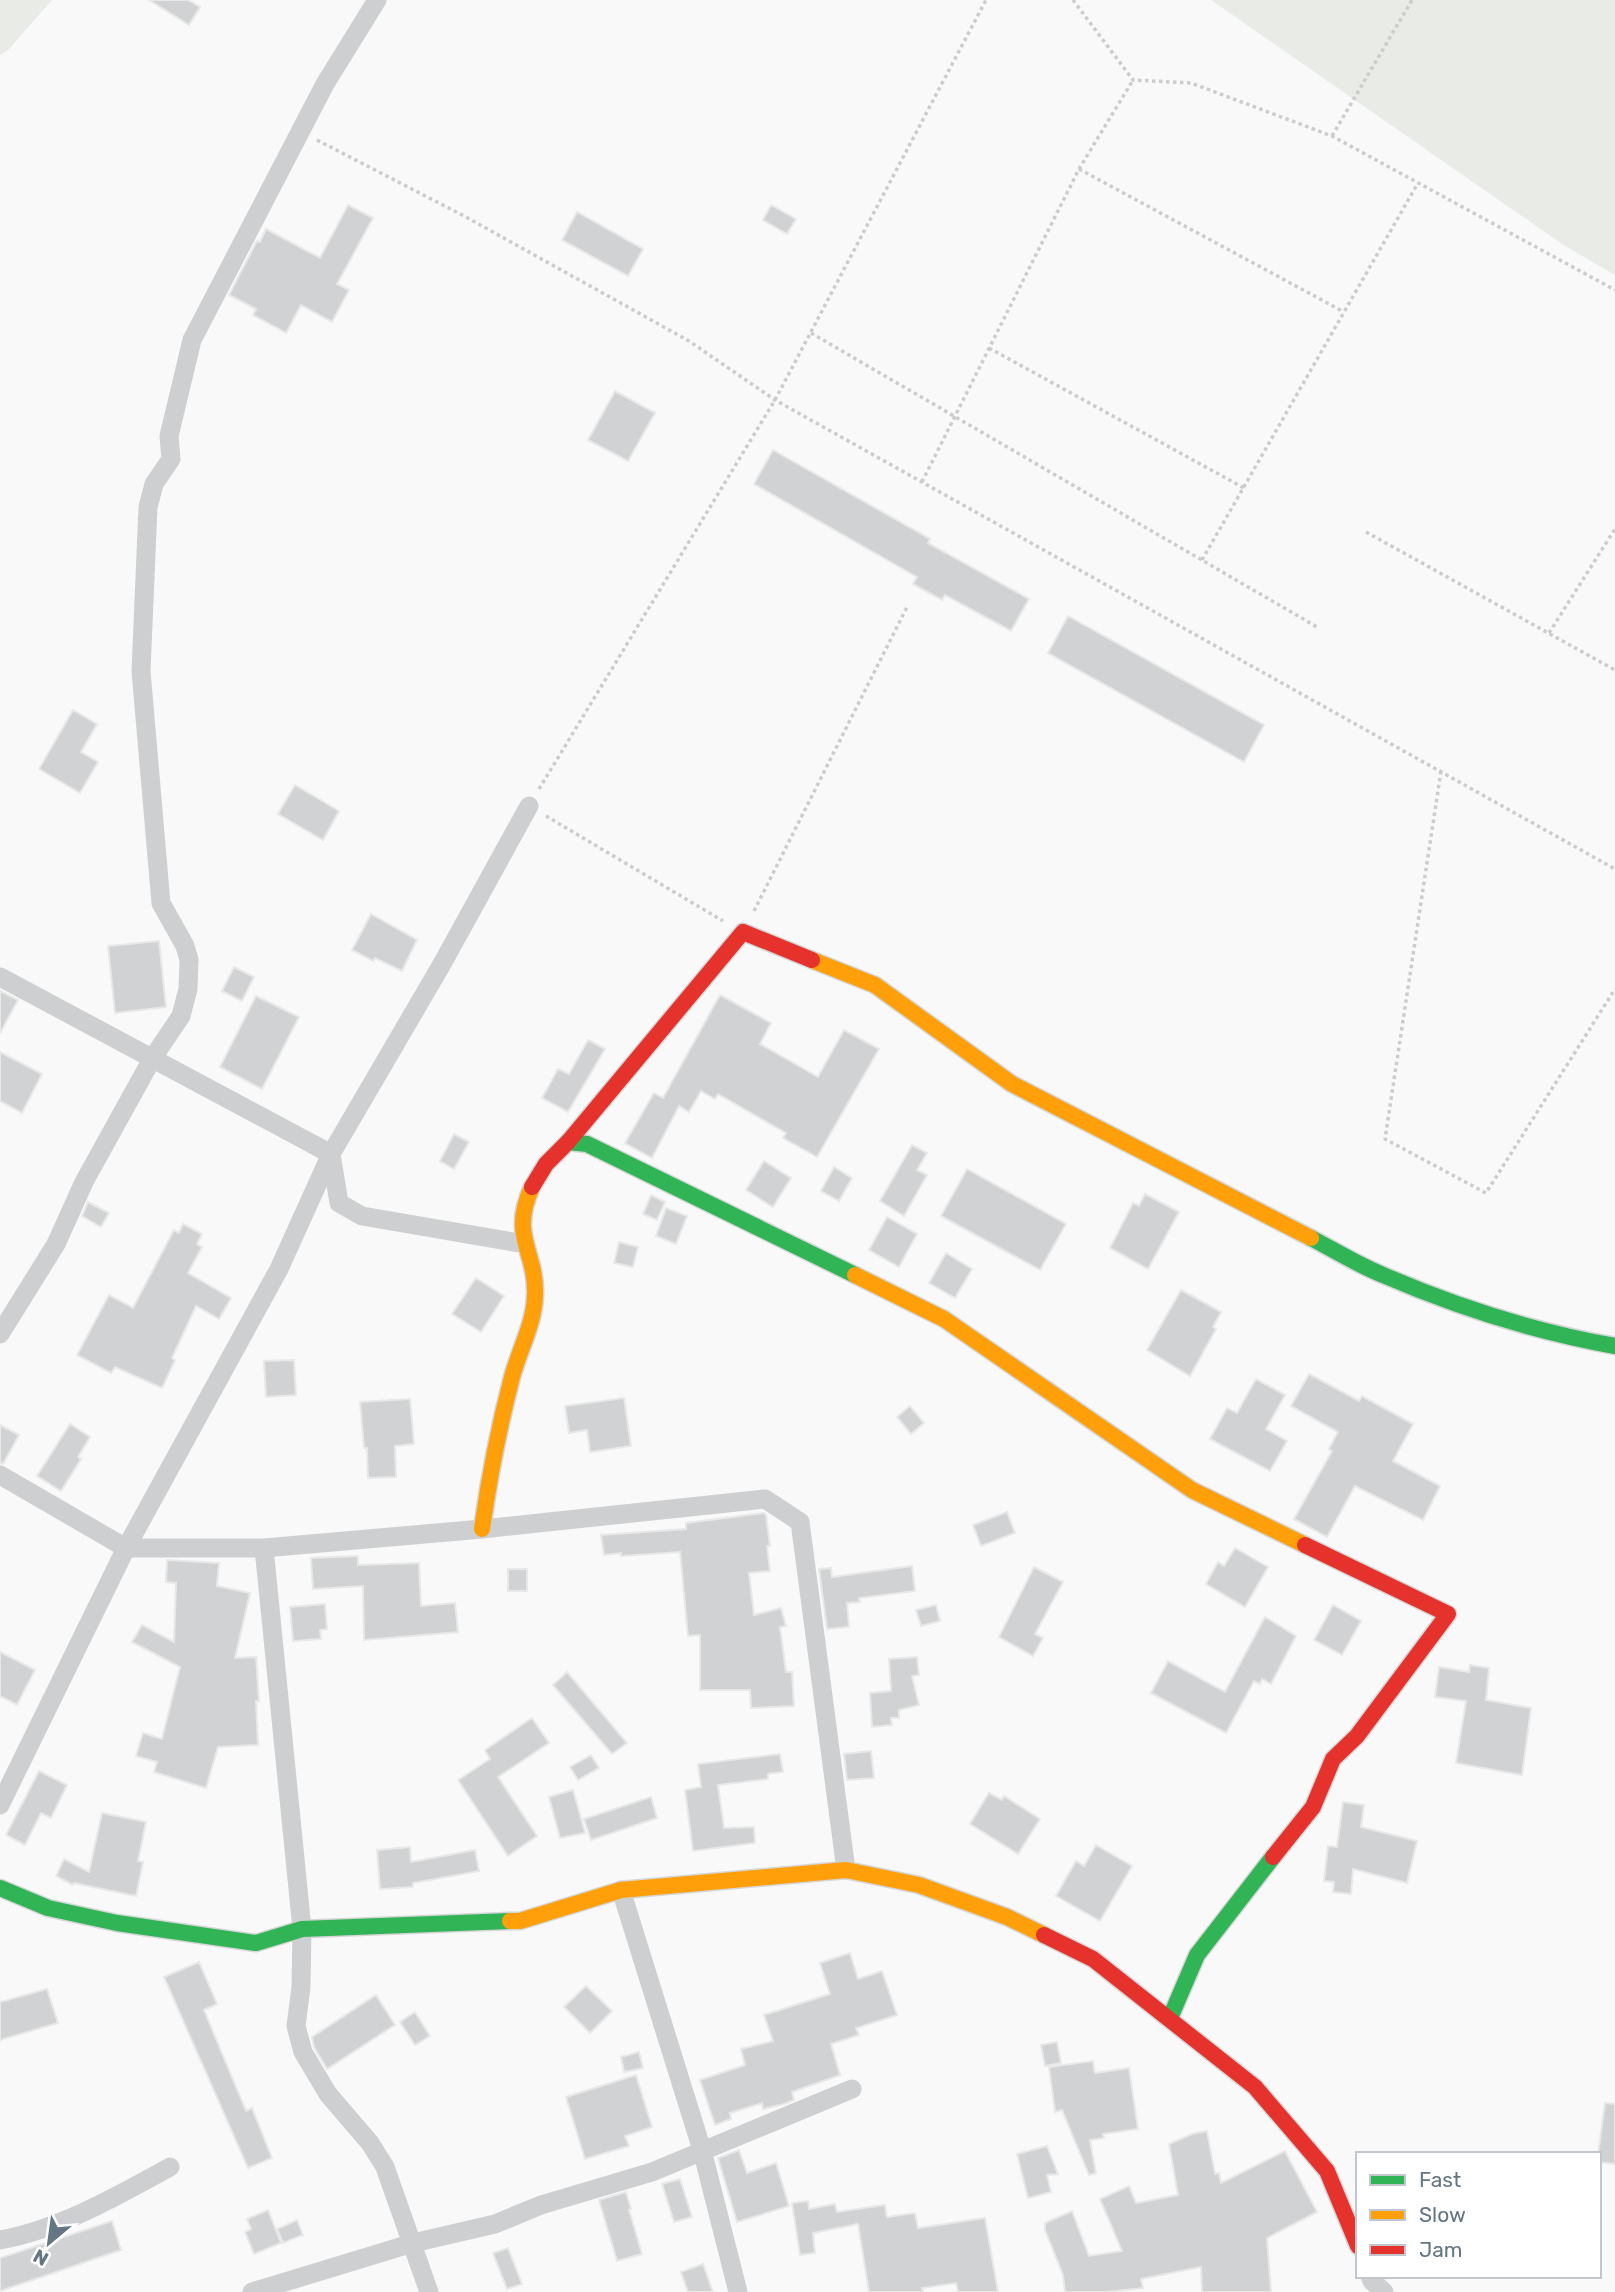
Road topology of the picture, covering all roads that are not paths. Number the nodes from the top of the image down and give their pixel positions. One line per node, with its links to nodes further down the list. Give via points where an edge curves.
1 (377, 0): 4 (street, via 325,84 192,340 169,436 171,459 154,484 148,507 141,671 162,903 189,960 181,1016)
2 (529, 806): 6 (street)
3 (0, 977): 4 (street)
4 (152, 1059): 6 (street); 8 (street, via 84,1182 56,1244)
5 (568, 1142): 7 (street, via 556,1150 530,1190 522,1216); 9 (street, via 743,932 875,985 1012,1084 1382,1275 1560,1336); 19 (street, via 587,1144 944,1319 1192,1490 1448,1614 1357,1737 1333,1759 1313,1807 1197,1955)
6 (331, 1154): 7 (street, via 339,1203 362,1216); 12 (street, via 279,1269)
7 (525, 1244): 11 (street, via 535,1274 535,1304 512,1376)
8 (0, 1334)
9 (1615, 1346)
10 (0, 1475): 12 (street)
11 (482, 1529): 13 (street); 15 (street, via 765,1499 800,1522)
12 (127, 1548): 13 (street); 14 (street)
13 (264, 1548): 18 (street)
14 (0, 1805)
15 (846, 1870): 17 (street); 19 (street, via 919,1885 1007,1917 1093,1959)
16 (0, 1888): 18 (street, via 48,1908 202,1936 256,1943)
17 (621, 1891): 18 (street, via 520,1921); 21 (street)
18 (302, 1929): 25 (street, via 296,2026 303,2052 328,2094 385,2167)
19 (1170, 2018): 24 (street, via 1255,2087 1327,2171)
20 (852, 2089): 21 (street)
21 (702, 2150): 25 (street, via 652,2172 541,2205 495,2224); 29 (street)
22 (170, 2167): 23 (street, via 104,2203)
23 (0, 2240)
24 (1356, 2241)
25 (413, 2243): 27 (street); 28 (street)
26 (1371, 2278): 30 (street)
27 (252, 2292)
28 (429, 2292)
29 (738, 2292)
30 (1384, 2292)

